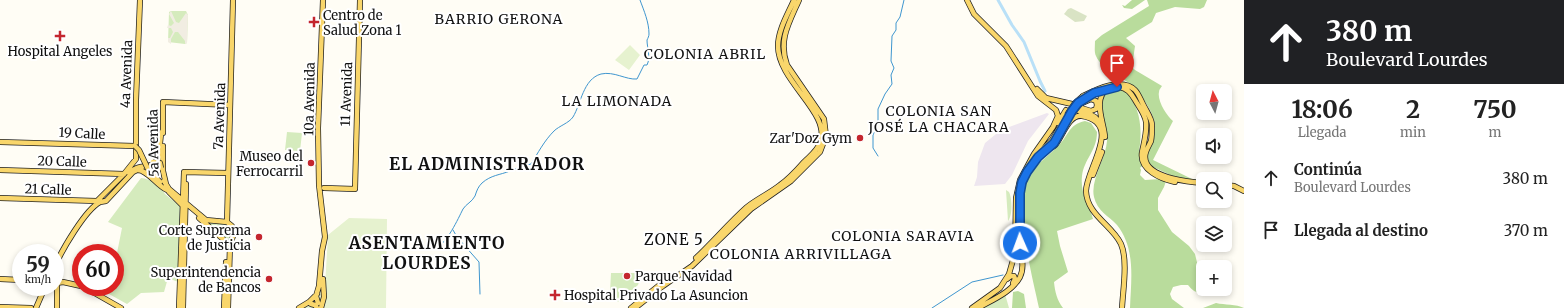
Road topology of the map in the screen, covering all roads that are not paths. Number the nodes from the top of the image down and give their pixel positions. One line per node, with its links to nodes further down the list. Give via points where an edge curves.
1 (140, 0): 21 (main road, 4a Avenida)
2 (233, 0): 12 (main road, 7a Avenida)
3 (323, 0): 33 (main road, 10a Avenida, via 318,128)
4 (360, 0): 39 (main road, 11 Avenida, via 355,189)
5 (968, 0): 13 (main road, via 977,14 1008,45 1041,94 1048,99); 24 (main road, via 974,14 1008,48 1037,94 1056,110 1057,118 1053,127)
6 (795, 2): 7 (main road); 8 (main road)
7 (790, 20): 8 (main road); 9 (main road, via 783,44)
8 (784, 24): 9 (main road, via 778,44 780,59)
9 (786, 68): 23 (main road, via 821,114 825,124 826,130 820,152)
10 (1108, 88): 11 (main road); 15 (main road, via 1103,92 1101,100); 18 (main road, via 1122,88 1132,94 1146,119)
11 (1084, 97): 14 (main road, bridge, via 1074,104); 17 (main road, via 1113,84 1131,87 1149,114)
12 (230, 105): 16 (main road, 5a Avenida, via 163,102); 30 (main road, 7a Avenida)
13 (1071, 105)
14 (1068, 114): 15 (main road, bridge, via 1078,107 1095,117); 22 (main road)
15 (1100, 125): 22 (main road, via 1083,116 1074,117 1055,145); 86 (main road, via 1104,129 1105,141 1091,180 1089,194 1094,208 1119,236 1125,247)
16 (162, 130): 36 (main road, 5a Avenida, via 163,171); 46 (main road, via 157,163 133,169)
17 (1152, 131): 18 (main road, via 1149,134); 35 (main road, via 1145,155 1150,167 1178,180)
18 (1146, 132): 34 (main road, via 1142,157 1146,169 1169,181)
19 (0, 142): 20 (main road, 19 Calle)
20 (112, 145): 25 (main road, via 133,148); 27 (main road, 19 Calle, bridge, via 134,145)
21 (136, 148): 25 (main road, 4a Avenida, via 136,159); 27 (main road, bridge)
22 (1044, 150): 24 (main road); 55 (main road, via 1030,167 1021,188 1019,216)
23 (813, 157): 32 (main road); 37 (main road)
24 (1032, 158): 54 (main road, via 1022,174 1017,189 1015,253)
25 (133, 163): 26 (main road, 4a Avenida)
26 (130, 168): 31 (main road); 36 (main road, bridge, via 137,164 159,162)
27 (148, 169): 41 (main road)
28 (0, 170): 31 (main road, 20 Calle)
29 (185, 172): 30 (main road); 42 (main road); 47 (main road)
30 (228, 173): 49 (main road, 7a Avenida)
31 (124, 174): 45 (main road, 21 Calle, via 95,201)
32 (787, 179): 37 (main road); 82 (main road, via 748,207 691,263)
33 (319, 180): 39 (main road); 60 (main road, 10a Avenida, via 325,238)
34 (1196, 183)
35 (1196, 183)
36 (166, 184): 44 (main road)
37 (786, 185): 83 (main road, via 751,209 685,272)
38 (1232, 186): 43 (main road)
39 (324, 188): 61 (main road, via 320,192 326,240)
40 (1232, 189): 43 (main road)
41 (167, 190): 46 (main road, via 143,171 137,170 106,201); 47 (main road)
42 (183, 191): 44 (main road); 47 (main road)
43 (1244, 192)
44 (176, 194): 47 (main road)
45 (0, 198)
46 (100, 202): 52 (main road, via 94,206)
47 (184, 206): 48 (main road); 50 (main road); 76 (main road); 77 (main road)
48 (199, 215): 49 (main road, via 208,221); 50 (main road)
49 (227, 222): 51 (main road, via 232,225)
50 (208, 225): 53 (main road, via 223,239)
51 (233, 230): 53 (main road); 79 (main road, via 230,245)
52 (64, 248)
53 (227, 248): 78 (main road)
54 (1012, 264): 55 (main road, via 1018,269); 58 (main road)
55 (1022, 264): 59 (main road, via 1020,277)
56 (0, 279): 57 (main road)
57 (12, 280)
58 (1004, 282): 59 (main road, via 1015,276 1015,281); 67 (main road)
59 (1009, 288): 67 (main road)
60 (317, 294): 61 (main road); 68 (main road, 10a Avenida); 80 (main road)
61 (323, 294): 68 (main road)
62 (41, 296): 71 (main road)
63 (57, 296): 72 (main road)
64 (101, 296): 66 (main road)
65 (104, 296): 75 (main road)
66 (108, 300): 73 (main road); 74 (main road)
67 (989, 300): 84 (main road); 85 (main road)
68 (318, 305): 80 (main road, via 311,304); 81 (main road)
69 (0, 307): 70 (main road)
70 (31, 308)
71 (36, 308)
72 (57, 308)
73 (113, 308)
74 (121, 308)
75 (125, 308)
76 (179, 308)
77 (183, 308)
78 (224, 308)
79 (228, 308)
80 (299, 308)
81 (321, 308)
82 (631, 308)
83 (635, 308)
84 (972, 308)
85 (979, 308)
86 (1123, 308)

